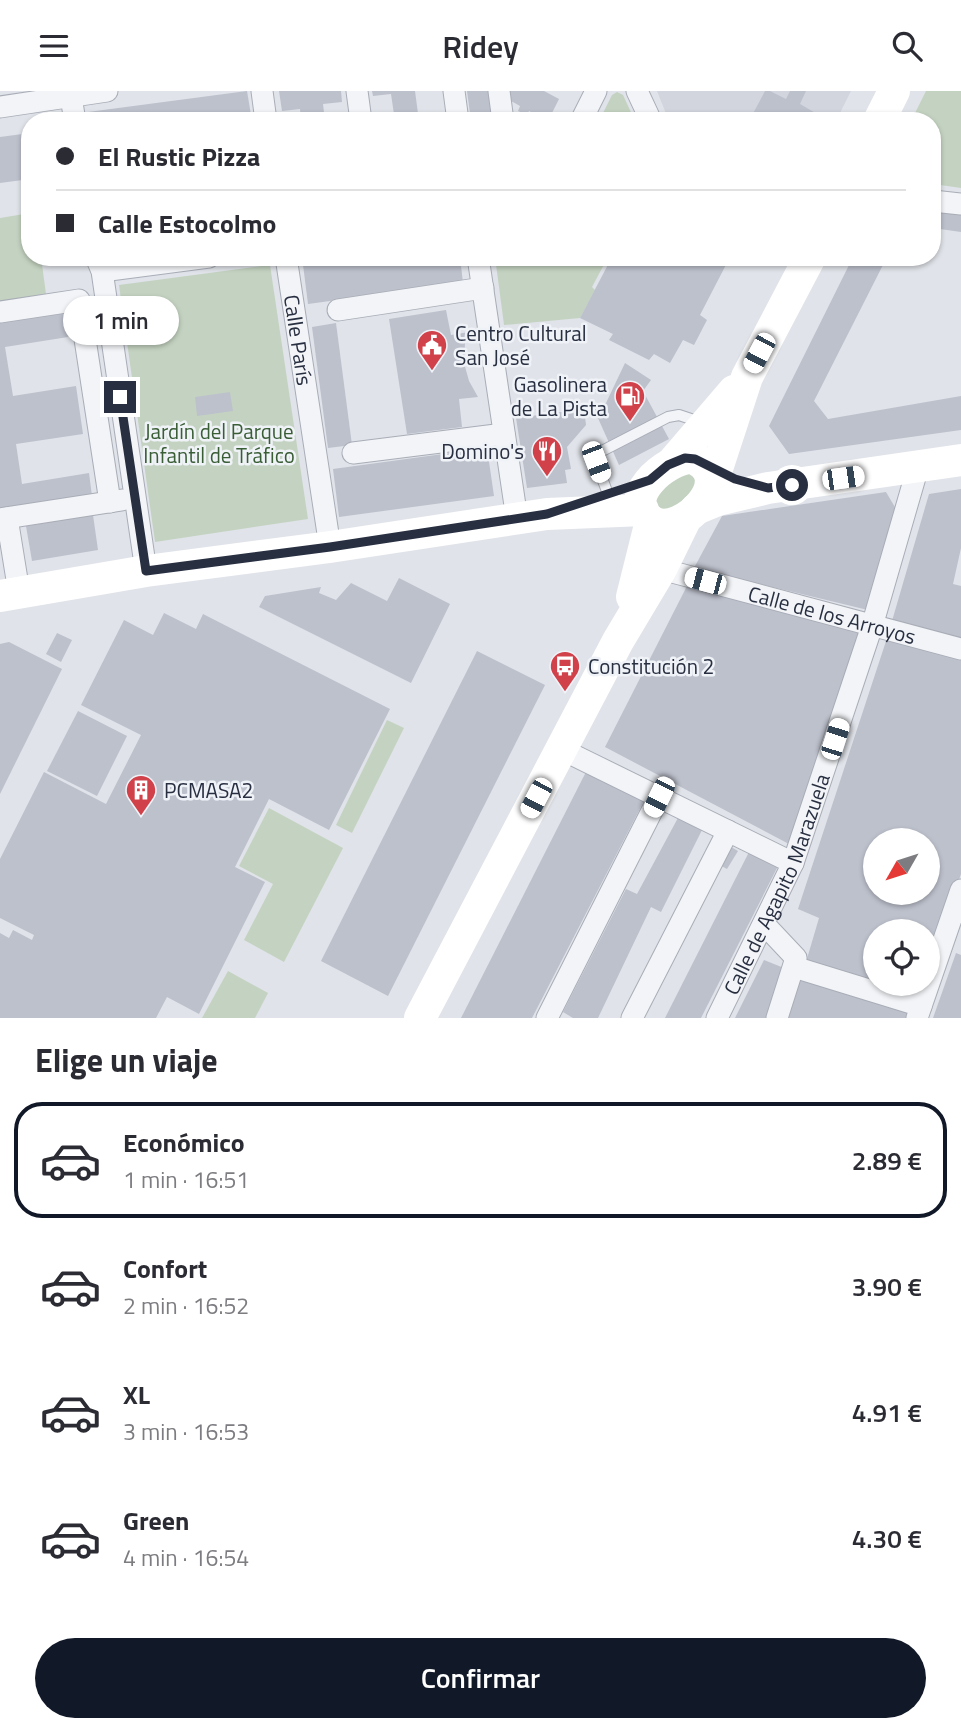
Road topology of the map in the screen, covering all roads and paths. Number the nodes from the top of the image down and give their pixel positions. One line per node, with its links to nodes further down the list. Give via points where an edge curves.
1 (107, 91): 8 (street)
2 (262, 91): 12 (street)
3 (357, 91): 13 (street)
4 (454, 91): 14 (street)
5 (499, 91): 15 (street)
6 (637, 91): 17 (street)
7 (894, 91): 18 (main road)
8 (70, 93): 10 (street); 11 (street)
9 (590, 93): 16 (street)
10 (0, 107)
11 (73, 112)
12 (265, 112)
13 (360, 112)
14 (457, 112)
15 (502, 112)
16 (584, 112)
17 (647, 112)
18 (884, 112)
19 (941, 202): 20 (street)
20 (961, 204)
21 (99, 266): 35 (street)
22 (287, 266): 41 (street, Calle París)
23 (479, 266): 25 (street)
24 (805, 266): 28 (main road)
25 (483, 288): 26 (street); 29 (street)
26 (338, 310)
27 (0, 312): 36 (street, via 79,300)
28 (716, 431): 33 (main road); 33 (main road); 34 (main road, via 735,465); 37 (lane, via 679,415 602,451 596,462)
29 (504, 433): 30 (street); 38 (street)
30 (353, 453)
31 (961, 460): 32 (main road)
32 (918, 467): 34 (main road); 45 (street, Calle de Agapito Marazuela)
33 (691, 484): 34 (main road, via 735,479); 34 (main road, via 718,500); 37 (main road); 39 (main road, via 667,524); 39 (main road, via 644,489 641,497); 42 (main road)
34 (763, 487)
35 (136, 498): 36 (street); 43 (street)
36 (110, 502): 40 (street)
37 (606, 503): 38 (main road); 39 (main road); 42 (main road, via 633,529)
38 (532, 516): 41 (main road)
39 (647, 516): 42 (main road)
40 (4, 518): 44 (street)
41 (330, 547): 43 (main road)
42 (651, 564): 45 (street, Calle de los Arroyos); 47 (main road, via 623,632)
43 (146, 571): 44 (main road)
44 (10, 594)
45 (872, 626): 46 (street, Calle de los Arroyos); 50 (street, Calle de Agapito Marazuela)
46 (961, 649)
47 (561, 749): 48 (street); 56 (main road)
48 (659, 797): 49 (street); 57 (street)
49 (728, 831): 50 (street); 58 (street)
50 (793, 863): 52 (street, Calle de Agapito Marazuela)
51 (961, 890): 53 (street)
52 (764, 924): 54 (street, via 796,958); 59 (street, Calle de Agapito Marazuela)
53 (953, 939): 55 (street)
54 (794, 967): 55 (street); 60 (street)
55 (919, 1012)
56 (421, 1018)
57 (547, 1018)
58 (632, 1018)
59 (717, 1018)
60 (777, 1018)

